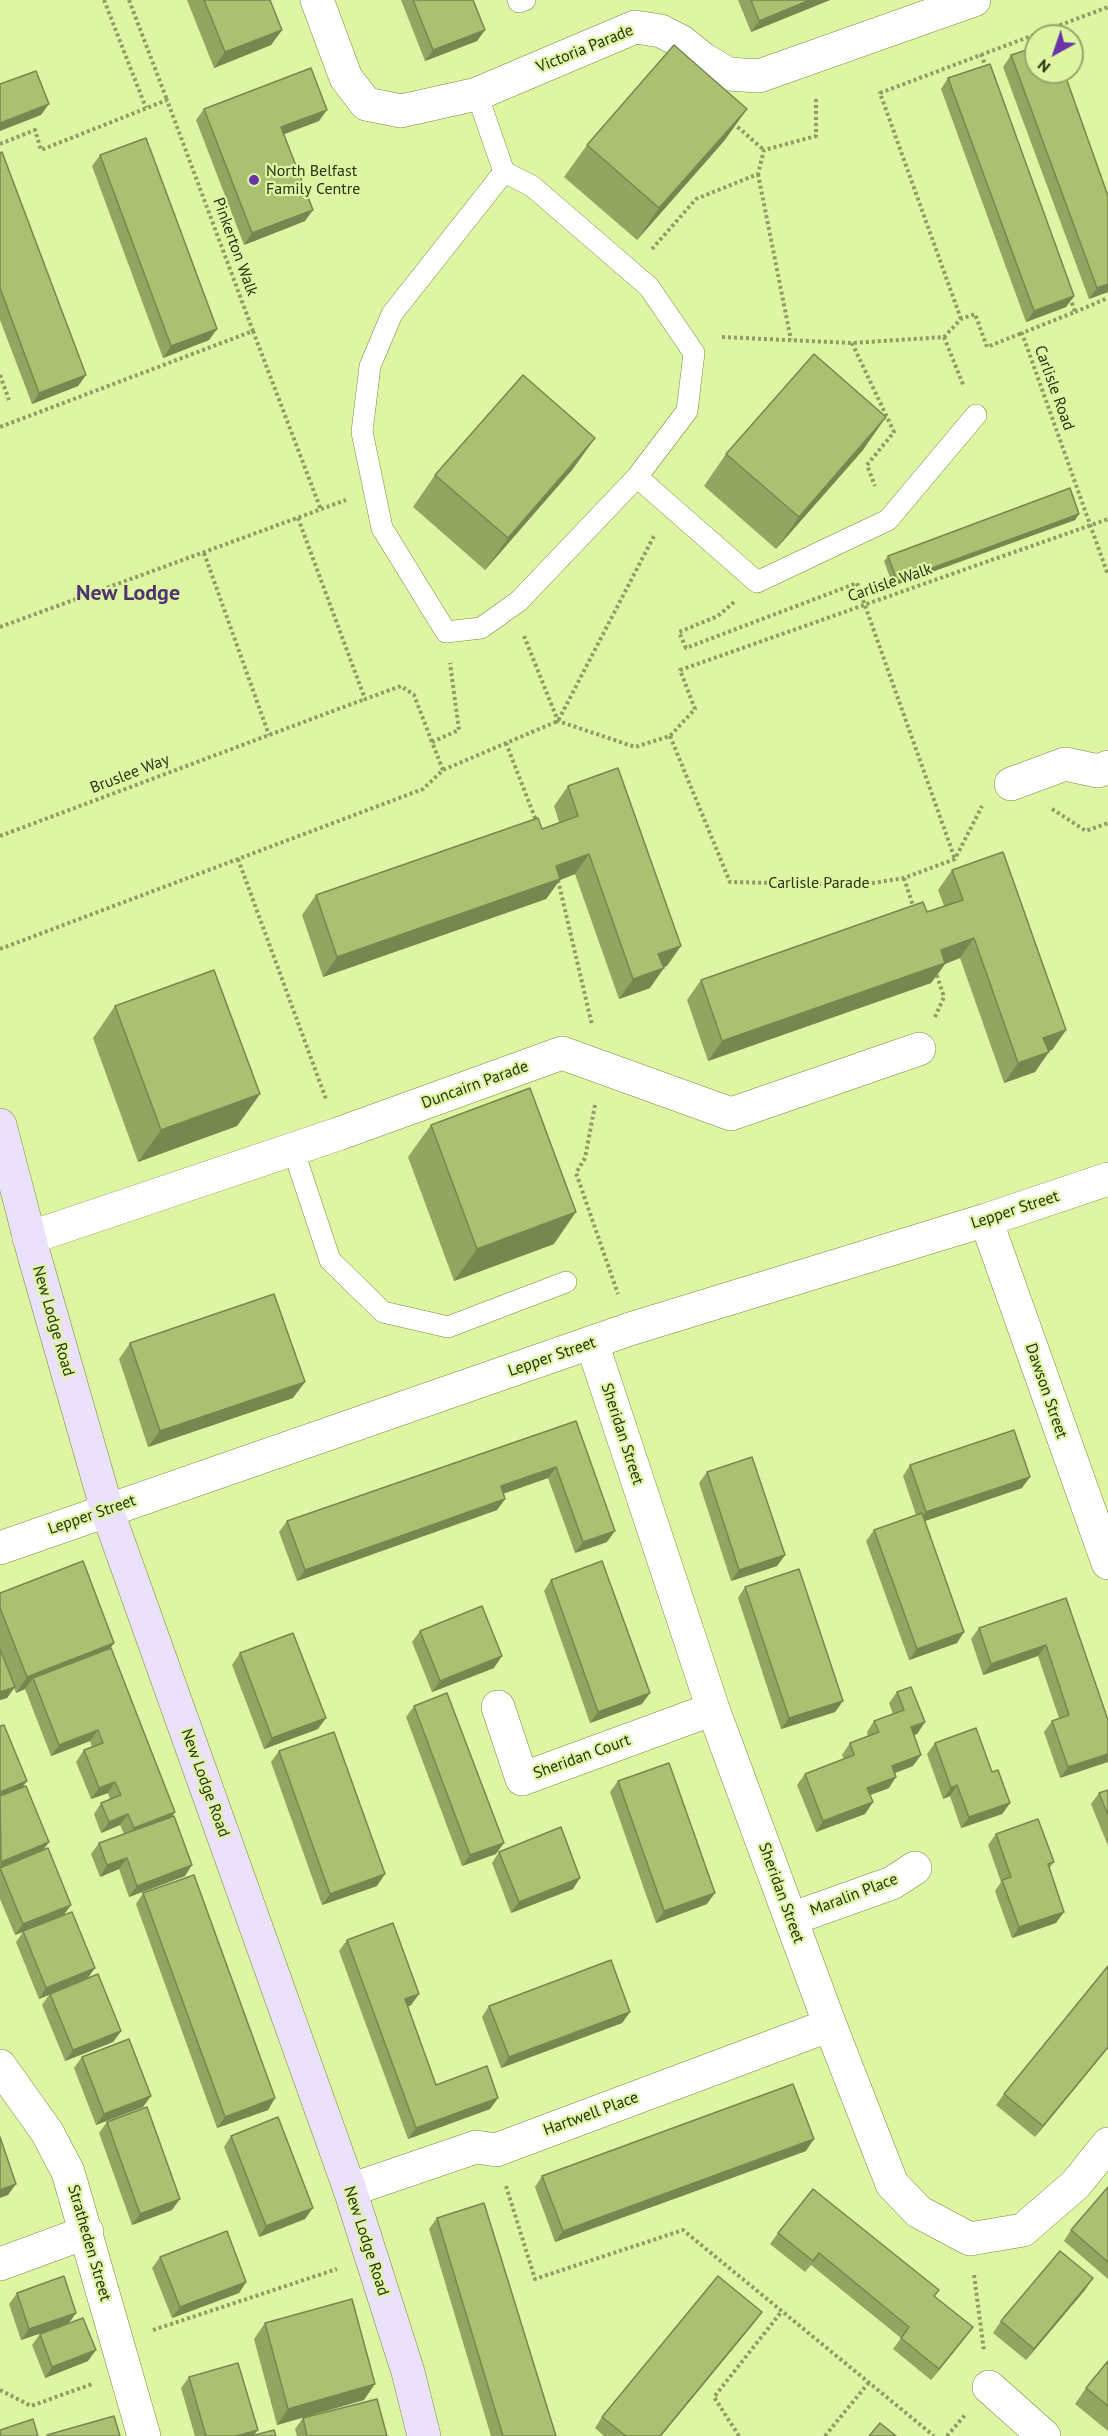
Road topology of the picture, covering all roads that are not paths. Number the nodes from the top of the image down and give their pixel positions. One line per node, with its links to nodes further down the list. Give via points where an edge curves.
1 (317, 0): 5 (street, Victoria Parade, via 346,78 366,104 400,111)
2 (518, 0): 3 (lane)
3 (525, 0)
4 (974, 0): 5 (street, Victoria Parade, via 759,76 728,74 682,42 661,32 635,27)
5 (477, 94): 6 (lane)
6 (504, 172): 8 (lane, via 532,186 649,287 694,353 687,411); 8 (lane, via 392,314 370,366 362,432 382,528 446,632 481,628 512,606)
7 (976, 415): 8 (lane, via 888,520 757,582)
8 (637, 477)
9 (1108, 767): 10 (street, via 1098,771 1065,764)
10 (1011, 784)
11 (919, 1049): 13 (street, Duncairn Parade, via 730,1114 562,1053)
12 (0, 1125): 16 (street, New Lodge Road)
13 (293, 1149): 16 (street, Duncairn Parade); 17 (lane, via 330,1260 383,1312 448,1327)
14 (1108, 1179): 15 (street, Lepper Street)
15 (986, 1220): 18 (street, Lepper Street); 21 (street, Dawson Street)
16 (29, 1238): 19 (street, New Lodge Road)
17 (566, 1282)
18 (592, 1342): 19 (street, Lepper Street); 23 (street, Sheridan Street)
19 (107, 1510): 20 (street, Lepper Street); 29 (street, New Lodge Road)
20 (0, 1548)
21 (1108, 1563)
22 (498, 1707): 23 (street, Sheridan Court, via 522,1779)
23 (713, 1709): 25 (street, Sheridan Street)
24 (915, 1868): 25 (street, Maralin Place, via 892,1883)
25 (791, 1919): 26 (street, Sheridan Street)
26 (830, 2025): 28 (street, Sheridan Street, via 892,2184 919,2212 970,2239 1023,2230 1076,2184); 29 (street, Hartwell Place, via 496,2150 476,2147)
27 (0, 2067): 30 (street, Stratheden Street, via 46,2132 68,2172)
28 (1108, 2145)
29 (350, 2190): 34 (street, New Lodge Road, via 408,2372)
30 (87, 2232): 31 (street); 33 (street, Stratheden Street)
31 (0, 2264)
32 (989, 2387): 35 (street)
33 (144, 2436)
34 (424, 2436)
35 (1044, 2436)

